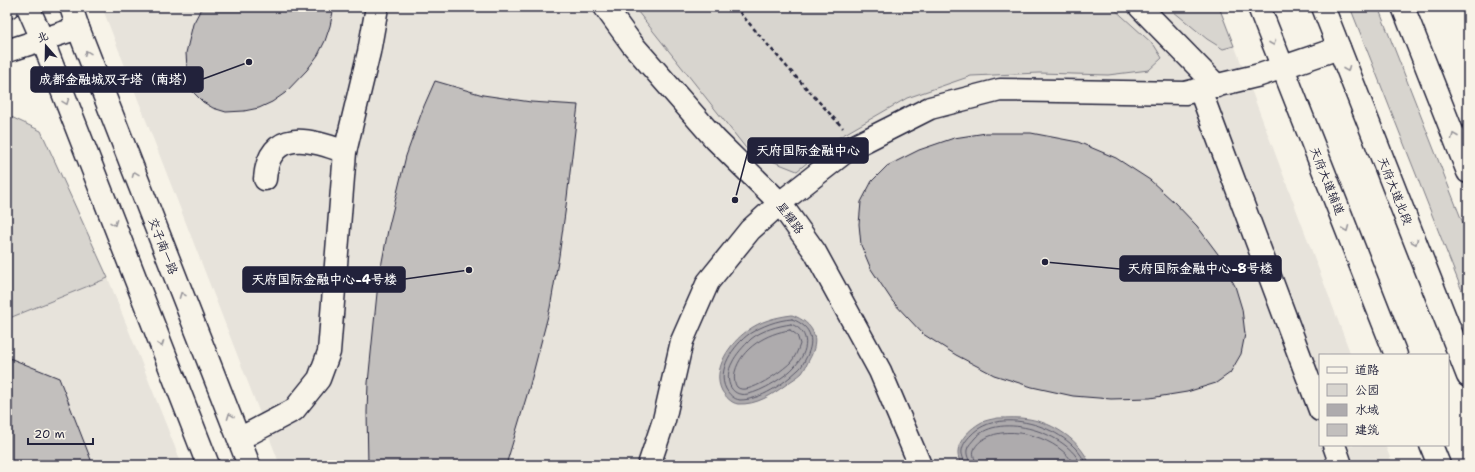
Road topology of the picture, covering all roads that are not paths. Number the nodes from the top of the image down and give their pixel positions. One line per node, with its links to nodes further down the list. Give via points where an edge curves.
1 (28, 7): 10 (street)
2 (70, 7): 9 (street, 交子南一路)
3 (377, 7): 15 (street)
4 (605, 7): 18 (street, 星耀路, via 632,44 715,139)
5 (1140, 7): 14 (street)
6 (1259, 7): 13 (street, 天府大道辅道, one-way to 13)
7 (1323, 7): 11 (street, 天府大道北段)
8 (1403, 7): 16 (street, one-way to 8)
9 (78, 28): 10 (street); 22 (street, 交子南一路, one-way to 9)
10 (42, 39): 12 (street); 25 (street, one-way to 25)
11 (1339, 48): 13 (street); 20 (street, 天府大道北段, one-way to 20)
12 (7, 51)
13 (1282, 68): 14 (street); 19 (street, 天府大道辅道, one-way to 19)
14 (1208, 88): 18 (street, via 1185,93 1000,90 930,108 849,149); 21 (street)
15 (345, 152): 17 (street, via 320,143 294,140 276,148 266,166); 22 (street, via 327,359 319,379 294,410)
16 (1468, 172)
17 (265, 179)
18 (780, 203): 27 (street, via 750,230 708,282 682,341 664,420); 28 (street, 星耀路, via 815,252 880,371)
19 (1396, 354)
20 (1468, 376)
21 (1319, 407)
22 (239, 440): 26 (street, 交子南一路)
23 (1334, 446): 29 (street)
24 (1431, 446): 30 (street)
25 (208, 465)
26 (249, 465)
27 (649, 465)
28 (920, 465)
29 (1341, 465)
30 (1439, 465)

